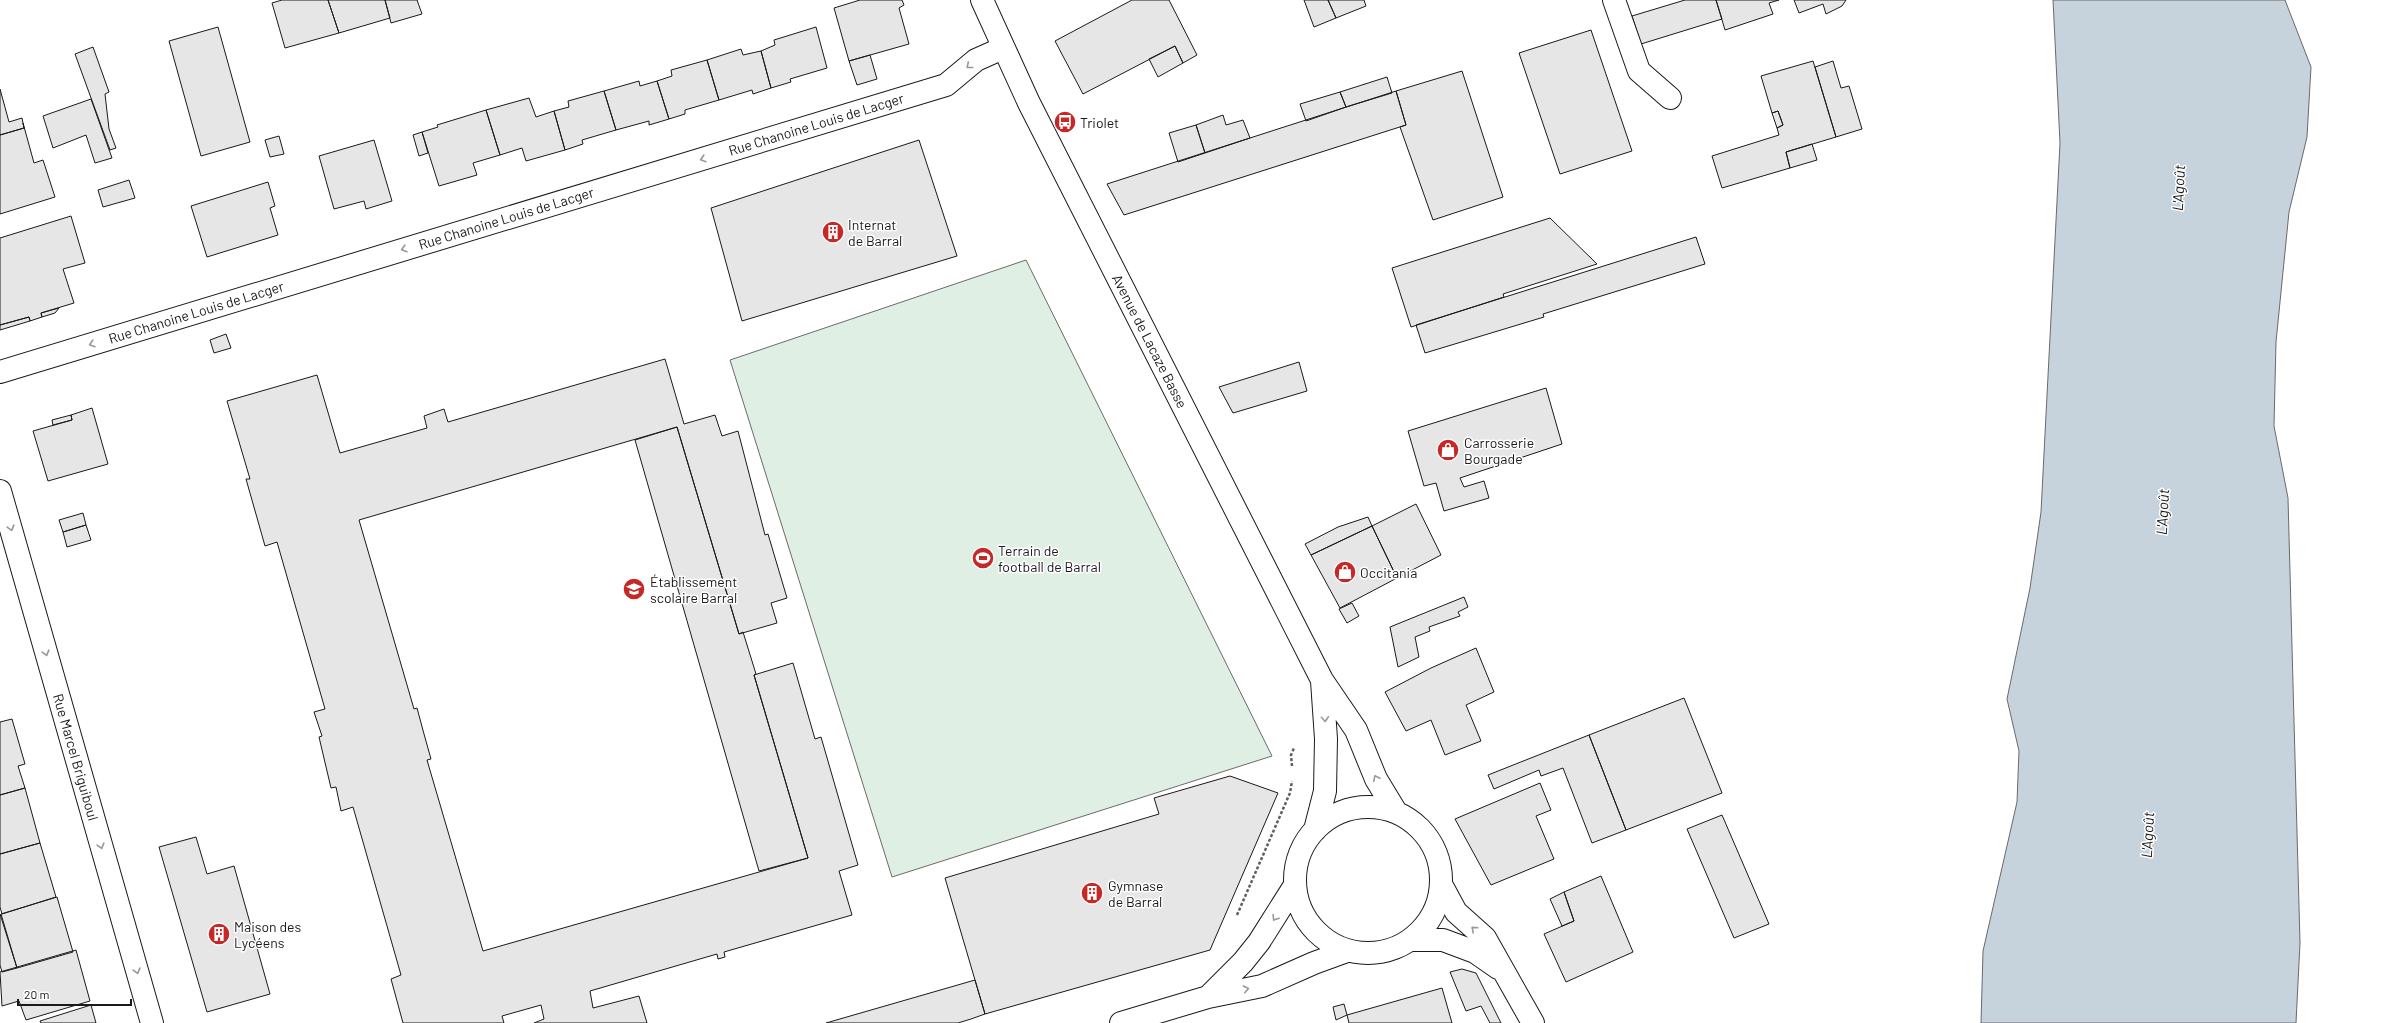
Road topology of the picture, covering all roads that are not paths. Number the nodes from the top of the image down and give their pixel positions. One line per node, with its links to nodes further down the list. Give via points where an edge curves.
1 (982, 0): 3 (street, Avenue de Lacaze Basse)
2 (1614, 0): 4 (street, via 1639,70)
3 (1003, 48): 5 (street, Rue Chanoine Louis de Lacger, one-way to 5, via 976,60 946,85); 7 (street, Avenue de Lacaze Basse)
4 (1670, 98)
5 (0, 372)
6 (0, 491): 16 (street, Rue Marcel Briguiboul, one-way to 16)
7 (1322, 680): 8 (street, Avenue de Lacaze Basse, one-way to 7, via 1376,779 1356,730); 9 (street, one-way to 9, via 1326,739 1325,791)
8 (1396, 812): 9 (street, via 1374,806 1352,808 1332,816); 11 (street, via 1416,823 1432,841 1440,863)
9 (1315, 830): 10 (street, via 1303,846 1296,865)
10 (1295, 884): 13 (street, via 1298,902 1305,919 1330,944); 15 (street, one-way to 15, via 1259,942)
11 (1442, 886): 12 (street, via 1437,907 1427,925); 14 (street, one-way to 11, via 1485,938 1456,912)
12 (1412, 940): 13 (street, via 1391,950 1369,954); 14 (street, via 1443,940 1475,952)
13 (1347, 951): 15 (street, one-way to 13, via 1262,986)
14 (1504, 972): 18 (street)
15 (1208, 997): 17 (street)
16 (152, 1023)
17 (1121, 1023)
18 (1533, 1023)

